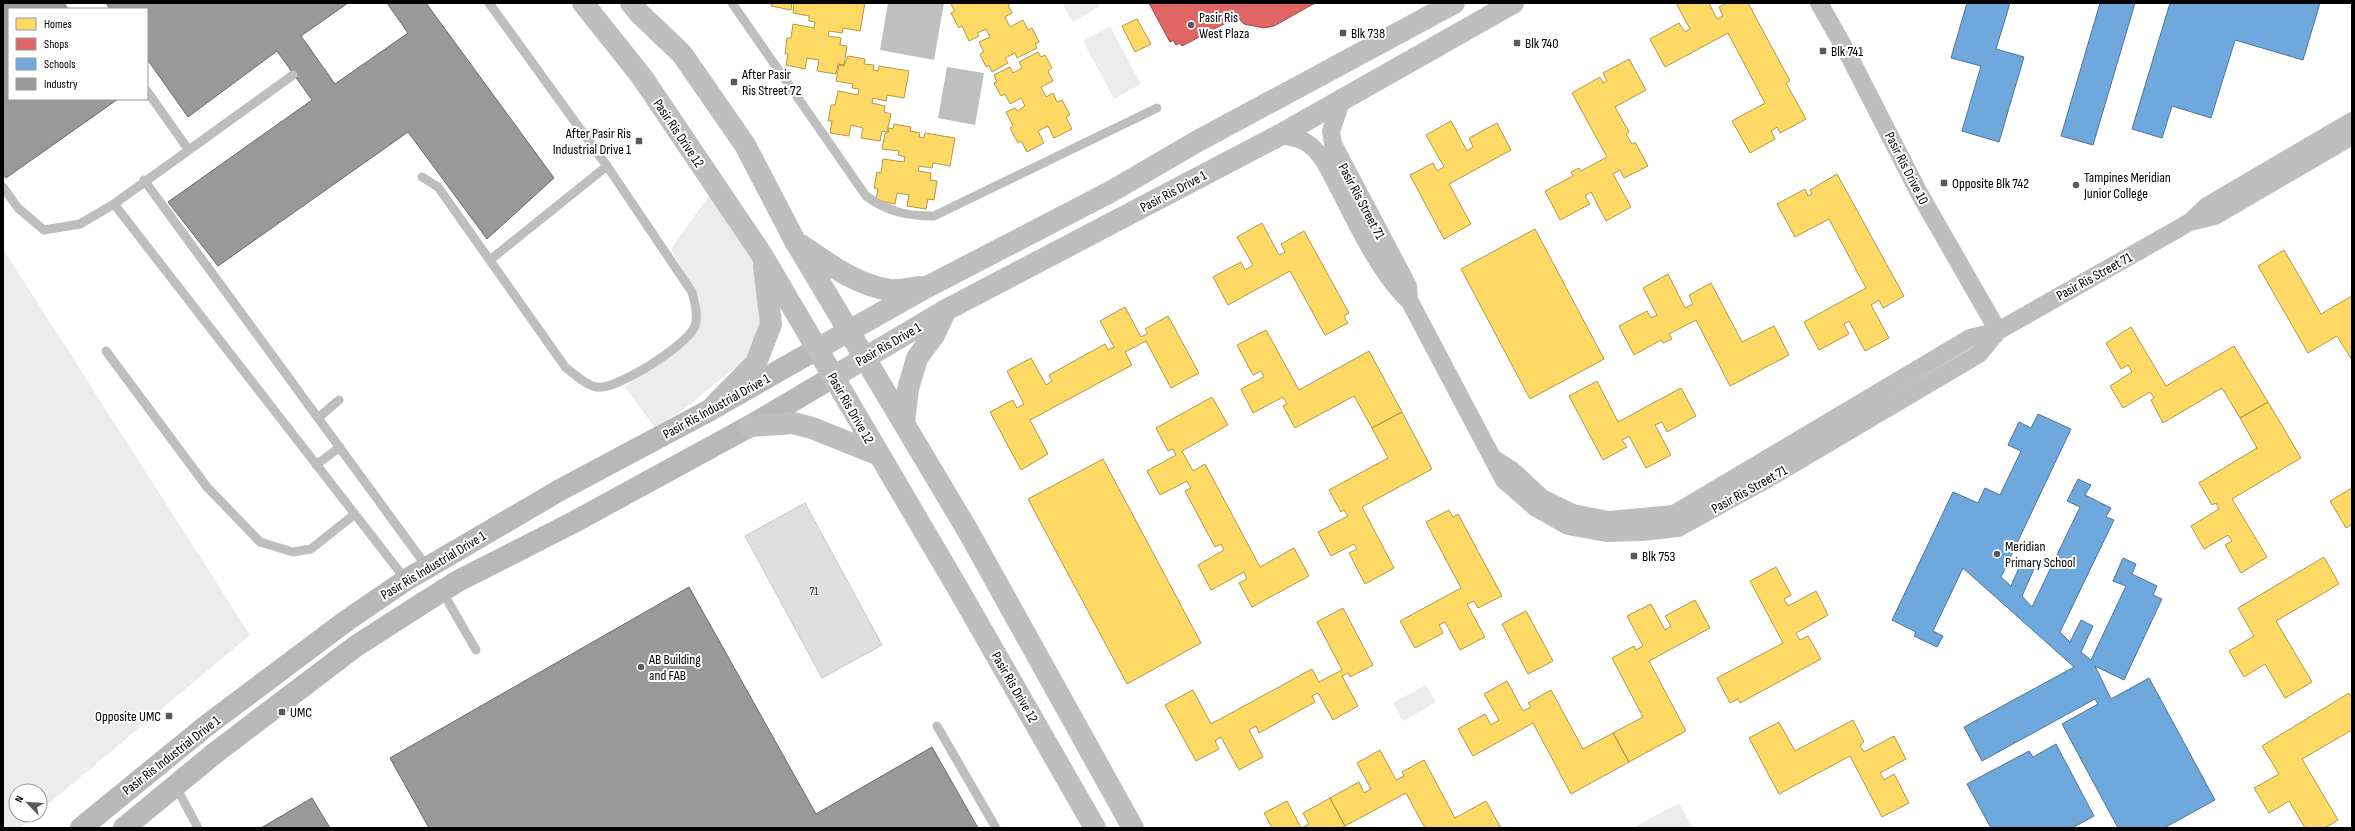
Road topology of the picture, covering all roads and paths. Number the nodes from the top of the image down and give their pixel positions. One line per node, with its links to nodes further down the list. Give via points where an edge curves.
1 (489, 3): 16 (lane)
2 (631, 3): 22 (main road, via 682,54 745,145)
3 (732, 3): 11 (lane, via 866,196 881,207 897,213 934,216)
4 (1454, 3): 25 (main road, Pasir Ris Drive 1, via 1196,142 1112,191)
5 (1513, 3): 10 (main road, Pasir Ris Drive 1)
6 (1819, 3): 29 (street, Pasir Ris Drive 10, via 1919,193)
7 (586, 4): 23 (main road, Pasir Ris Drive 12, via 642,77)
8 (293, 75): 15 (lane)
9 (148, 92): 15 (lane)
10 (1342, 99): 13 (main road, Pasir Ris Drive 1); 26 (street, Pasir Ris Street 71, via 1331,131 1333,144 1408,286)
11 (1157, 108)
12 (2352, 121): 21 (street, Pasir Ris Street 71, via 2207,206)
13 (1280, 135): 26 (street, Pasir Ris Street 71, via 1300,138 1317,150 1340,187 1380,265 1397,291); 27 (main road, Pasir Ris Drive 1)
14 (2352, 136): 21 (street, Pasir Ris Street 71, via 2215,216)
15 (188, 149): 18 (lane)
16 (607, 166): 24 (lane); 24 (lane, via 692,292 696,310 694,328 682,342 614,386 597,387 566,368)
17 (422, 177): 24 (lane, via 438,187)
18 (144, 180): 20 (lane); 36 (lane)
19 (3, 187): 20 (lane, via 18,208 44,230 80,224)
20 (114, 204): 41 (lane)
21 (2190, 222): 29 (street, Pasir Ris Street 71)
22 (796, 241): 25 (main road, via 833,267 866,284 891,290); 28 (main road)
23 (762, 255): 30 (main road, Pasir Ris Drive 12); 35 (main road, via 771,324 769,333 756,363)
24 (490, 260)
25 (927, 287): 28 (main road, Pasir Ris Drive 1)
26 (1410, 302): 29 (street, Pasir Ris Street 71, via 1504,480 1536,508 1568,526 1606,534 1678,528 1769,478 1979,354)
27 (946, 310): 32 (main road, Pasir Ris Drive 1); 37 (main road, via 934,335 918,358 908,389)
28 (850, 330): 30 (main road, Pasir Ris Drive 1); 32 (main road)
29 (1998, 331)
30 (817, 349): 33 (main road, Pasir Ris Drive 12); 35 (main road, Pasir Ris Industrial Drive 1)
31 (106, 351): 42 (lane, via 207,487 260,542 293,552 311,548)
32 (866, 357): 33 (main road, Pasir Ris Drive 1); 37 (main road)
33 (833, 377): 38 (main road, Pasir Ris Industrial Drive 1); 40 (main road, Pasir Ris Drive 12)
34 (339, 400): 36 (lane)
35 (710, 410): 43 (main road, Pasir Ris Industrial Drive 1, via 560,490)
36 (318, 418): 39 (lane)
37 (904, 422): 55 (main road, via 968,530)
38 (750, 426): 40 (main road, via 793,423); 45 (main road, Pasir Ris Industrial Drive 1)
39 (340, 447): 41 (lane); 43 (lane)
40 (877, 454): 54 (main road, Pasir Ris Drive 12, via 960,592)
41 (316, 465): 42 (lane)
42 (355, 514): 44 (lane)
43 (427, 567): 44 (main road, Pasir Ris Industrial Drive 1)
44 (406, 580): 45 (main road, via 418,591); 50 (main road, Pasir Ris Industrial Drive 1, via 346,621 206,726)
45 (442, 591): 46 (lane); 48 (main road, Pasir Ris Industrial Drive 1, via 356,646)
46 (476, 650)
47 (937, 726): 53 (lane)
48 (175, 785): 49 (main road, Pasir Ris Industrial Drive 1); 52 (lane)
49 (126, 822): 51 (main road, Pasir Ris Industrial Drive 1)
50 (81, 828)
51 (94, 828)
52 (198, 828)
53 (996, 828)
54 (1095, 828)
55 (1132, 828)

